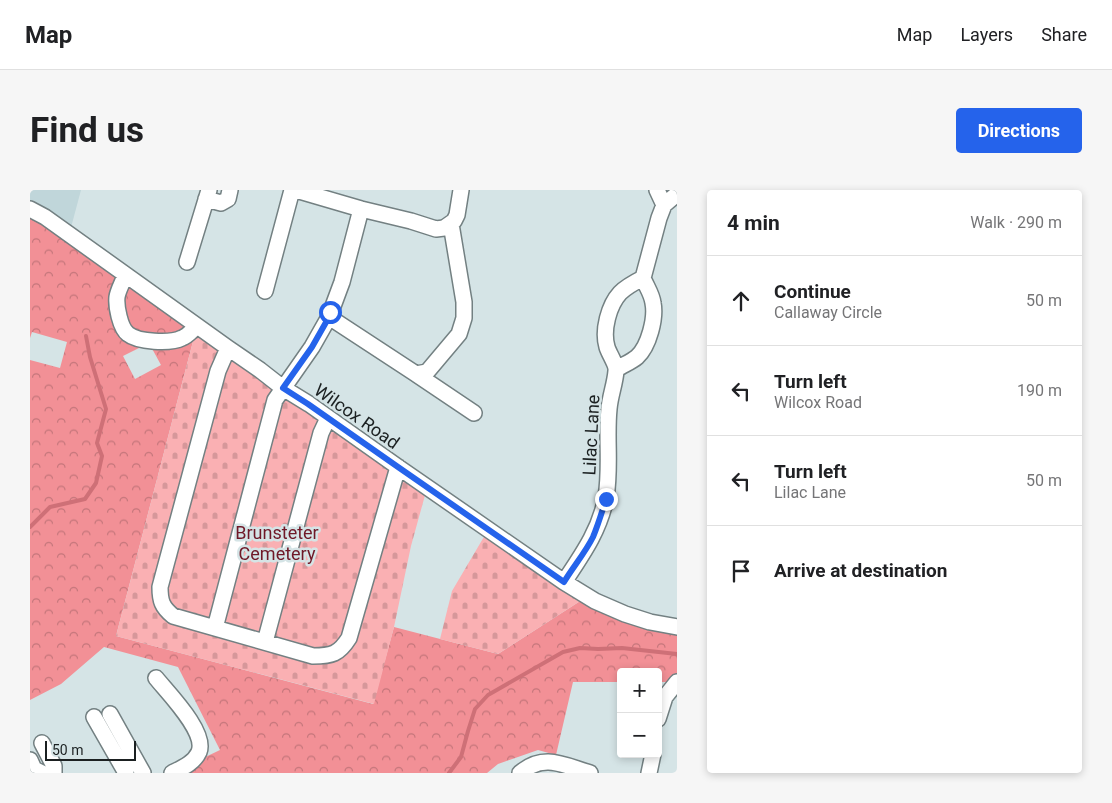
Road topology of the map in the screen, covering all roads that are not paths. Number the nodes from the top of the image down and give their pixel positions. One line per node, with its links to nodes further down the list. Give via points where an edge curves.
1 (230, 190): 7 (street, via 228,199 221,203)
2 (292, 190): 15 (street)
3 (296, 190): 10 (street)
4 (461, 190): 11 (street, via 457,215)
5 (657, 190): 8 (street)
6 (677, 194): 8 (street)
7 (208, 195): 12 (street)
8 (664, 205): 14 (street)
9 (30, 209): 13 (street, Wilcox Road)
10 (362, 209): 11 (street, via 436,229); 16 (street)
11 (451, 224): 20 (street, via 464,318 459,334 427,372)
12 (187, 262)
13 (125, 275): 17 (street, Wilcox Road); 17 (street, via 117,297 121,324 128,334 142,340 172,341 188,335)
14 (642, 278): 19 (street, via 625,288 611,306 606,339); 19 (street, via 654,304 651,331 638,357)
15 (265, 291)
16 (329, 317): 20 (street); 21 (street)
17 (197, 326): 18 (street, Wilcox Road)
18 (228, 348): 21 (street, Wilcox Road); 27 (street, via 218,371 160,587 160,598 173,616)
19 (617, 369): 25 (street, Lilac Lane, via 608,410 606,499 593,537)
20 (416, 374): 22 (street)
21 (283, 388): 23 (street, Wilcox Road); 27 (street, via 275,400)
22 (474, 413)
23 (328, 418): 24 (street, Wilcox Road); 28 (street)
24 (398, 467): 25 (street, Wilcox Road); 28 (street, via 348,638 342,648 335,654 313,656)
25 (564, 582): 26 (street, Wilcox Road, via 625,614 650,622)
26 (676, 624)
27 (215, 628): 28 (street)
28 (265, 642)
29 (156, 678): 41 (street, via 194,725 200,741 200,751 195,758)
30 (677, 682): 31 (street, via 665,697)
31 (660, 713)
32 (110, 714): 40 (street)
33 (94, 717): 39 (street)
34 (42, 743): 38 (street, via 54,766)
35 (652, 758): 44 (street)
36 (30, 760): 37 (street, via 34,769)
37 (42, 773)
38 (54, 773)
39 (126, 773)
40 (144, 773)
41 (172, 773)
42 (520, 773): 43 (street, via 534,764 552,761)
43 (590, 773)
44 (649, 773)

